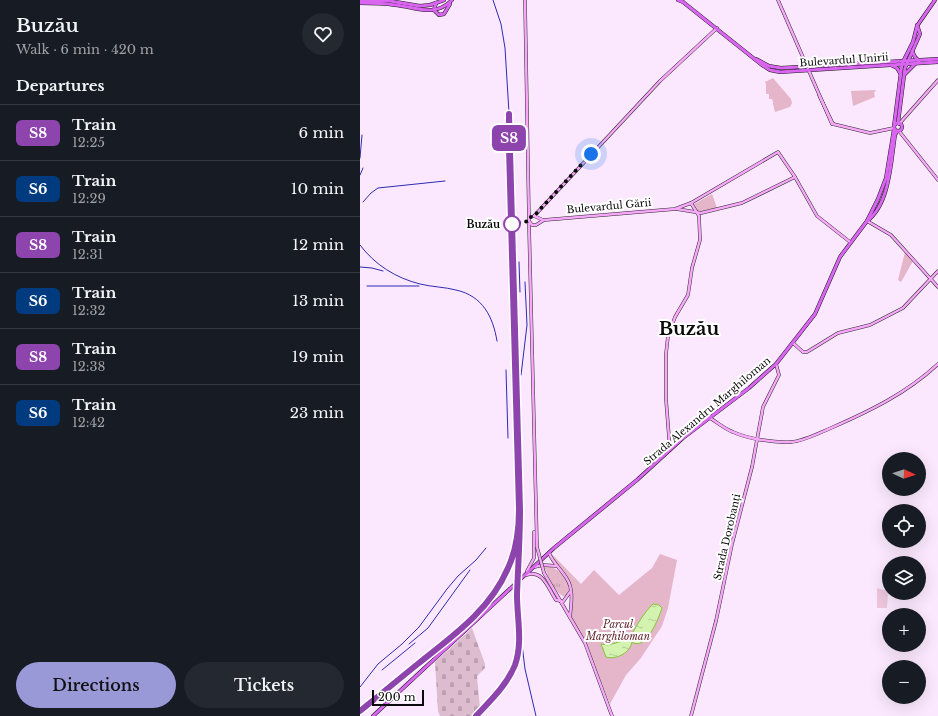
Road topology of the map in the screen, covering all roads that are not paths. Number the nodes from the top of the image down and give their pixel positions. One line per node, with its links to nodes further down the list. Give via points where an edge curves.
1 (444, 0): 9 (main road)
2 (452, 0): 10 (main road)
3 (525, 0): 36 (main road)
4 (678, 0): 7 (main road, Bulevardul Unirii)
5 (778, 0): 15 (main road)
6 (936, 0): 13 (main road, via 917,25 918,32)
7 (683, 1): 12 (main road, Bulevardul Unirii)
8 (360, 2): 9 (main road, via 390,1 426,6); 11 (main road)
9 (438, 2): 10 (main road, via 444,3); 11 (main road)
10 (446, 8): 11 (main road); 11 (main road, via 444,14 439,15)
11 (434, 10)
12 (717, 28): 14 (main road, Bulevardul Unirii); 38 (main road, via 660,81)
13 (911, 50): 16 (main road); 18 (main road); 19 (main road)
14 (755, 59): 22 (main road, Bulevardul Unirii); 25 (main road, Bulevardul Unirii)
15 (804, 60): 23 (main road); 24 (main road)
16 (920, 61): 17 (main road, Bulevardul Unirii); 19 (main road, Bulevardul Unirii)
17 (938, 61): 20 (main road, Bulevardul Unirii)
18 (894, 62): 19 (main road, Bulevardul Unirii); 24 (main road, Bulevardul Unirii)
19 (905, 62): 20 (main road, Bulevardul Unirii); 21 (main road, Bulevardul Unirii); 27 (main road)
20 (916, 63): 27 (main road)
21 (888, 65): 26 (main road, Bulevardul Unirii); 27 (main road, via 897,68)
22 (776, 68): 23 (main road, Bulevardul Unirii); 25 (main road)
23 (800, 68): 24 (main road, Bulevardul Unirii)
24 (808, 69): 25 (main road, Bulevardul Unirii, via 780,72); 26 (main road, Bulevardul Unirii); 28 (main road)
25 (771, 70)
26 (816, 70): 28 (main road)
27 (902, 76): 30 (main road); 31 (main road)
28 (812, 77): 31 (main road, via 833,124 870,133)
29 (938, 80): 30 (main road)
30 (899, 124): 31 (main road); 31 (main road, via 902,128)
31 (895, 129): 33 (main road); 41 (main road, Strada Alexandru Marghiloman, via 890,173 885,191 872,217)
32 (795, 177): 34 (main road, via 778,152); 37 (main road, via 742,203); 44 (main road, via 818,218)
33 (938, 180)
34 (691, 203): 35 (main road); 37 (main road)
35 (675, 209): 37 (main road); 40 (main road, Bulevardul Gării)
36 (529, 210): 38 (main road); 39 (main road)
37 (697, 213): 55 (main road, via 700,218 700,240 688,295 677,311 668,336 665,364)
38 (533, 216): 39 (main road); 40 (main road)
39 (529, 221): 42 (main road); 43 (main road)
40 (539, 221): 42 (main road)
41 (867, 221): 44 (main road, Strada Alexandru Marghiloman); 46 (main road, via 891,235)
42 (535, 226): 43 (main road)
43 (530, 233): 56 (main road)
44 (850, 242): 50 (main road, Strada Alexandru Marghiloman, via 837,263 815,314)
45 (936, 273): 46 (main road); 47 (main road); 48 (main road)
46 (926, 274): 47 (main road)
47 (930, 279): 48 (main road); 50 (main road, via 900,311 870,326 838,333 804,352)
48 (934, 282): 49 (main road)
49 (938, 287)
50 (793, 342): 51 (main road, Strada Alexandru Marghiloman)
51 (776, 364): 53 (main road, Strada Alexandru Marghiloman); 54 (main road, Strada Dorobanți, via 779,375 764,405)
52 (938, 364): 54 (main road, via 910,387 879,406 828,430 792,442)
53 (710, 418): 54 (main road, via 734,433); 55 (main road, Strada Alexandru Marghiloman)
54 (758, 438): 70 (main road, Strada Dorobanți, via 732,544 718,616)
55 (670, 450): 57 (main road, Strada Alexandru Marghiloman)
56 (536, 520): 60 (main road, via 534,558); 62 (main road, bridge, via 537,547 544,573)
57 (549, 552): 58 (main road); 59 (main road, Strada Alexandru Marghiloman)
58 (557, 566): 59 (main road); 61 (main road)
59 (533, 567): 60 (main road, Strada Alexandru Marghiloman)
60 (525, 575): 64 (main road, via 539,575 556,600); 68 (main road, Strada Alexandru Marghiloman)
61 (571, 590): 63 (main road); 65 (main road)
62 (558, 596): 63 (main road); 64 (main road)
63 (567, 598): 64 (main road)
64 (561, 602): 66 (main road)
65 (571, 609): 66 (main road); 67 (main road)
66 (568, 612): 67 (main road)
67 (570, 618): 69 (main road, via 585,643)
68 (373, 716)
69 (612, 716)
70 (691, 716)

